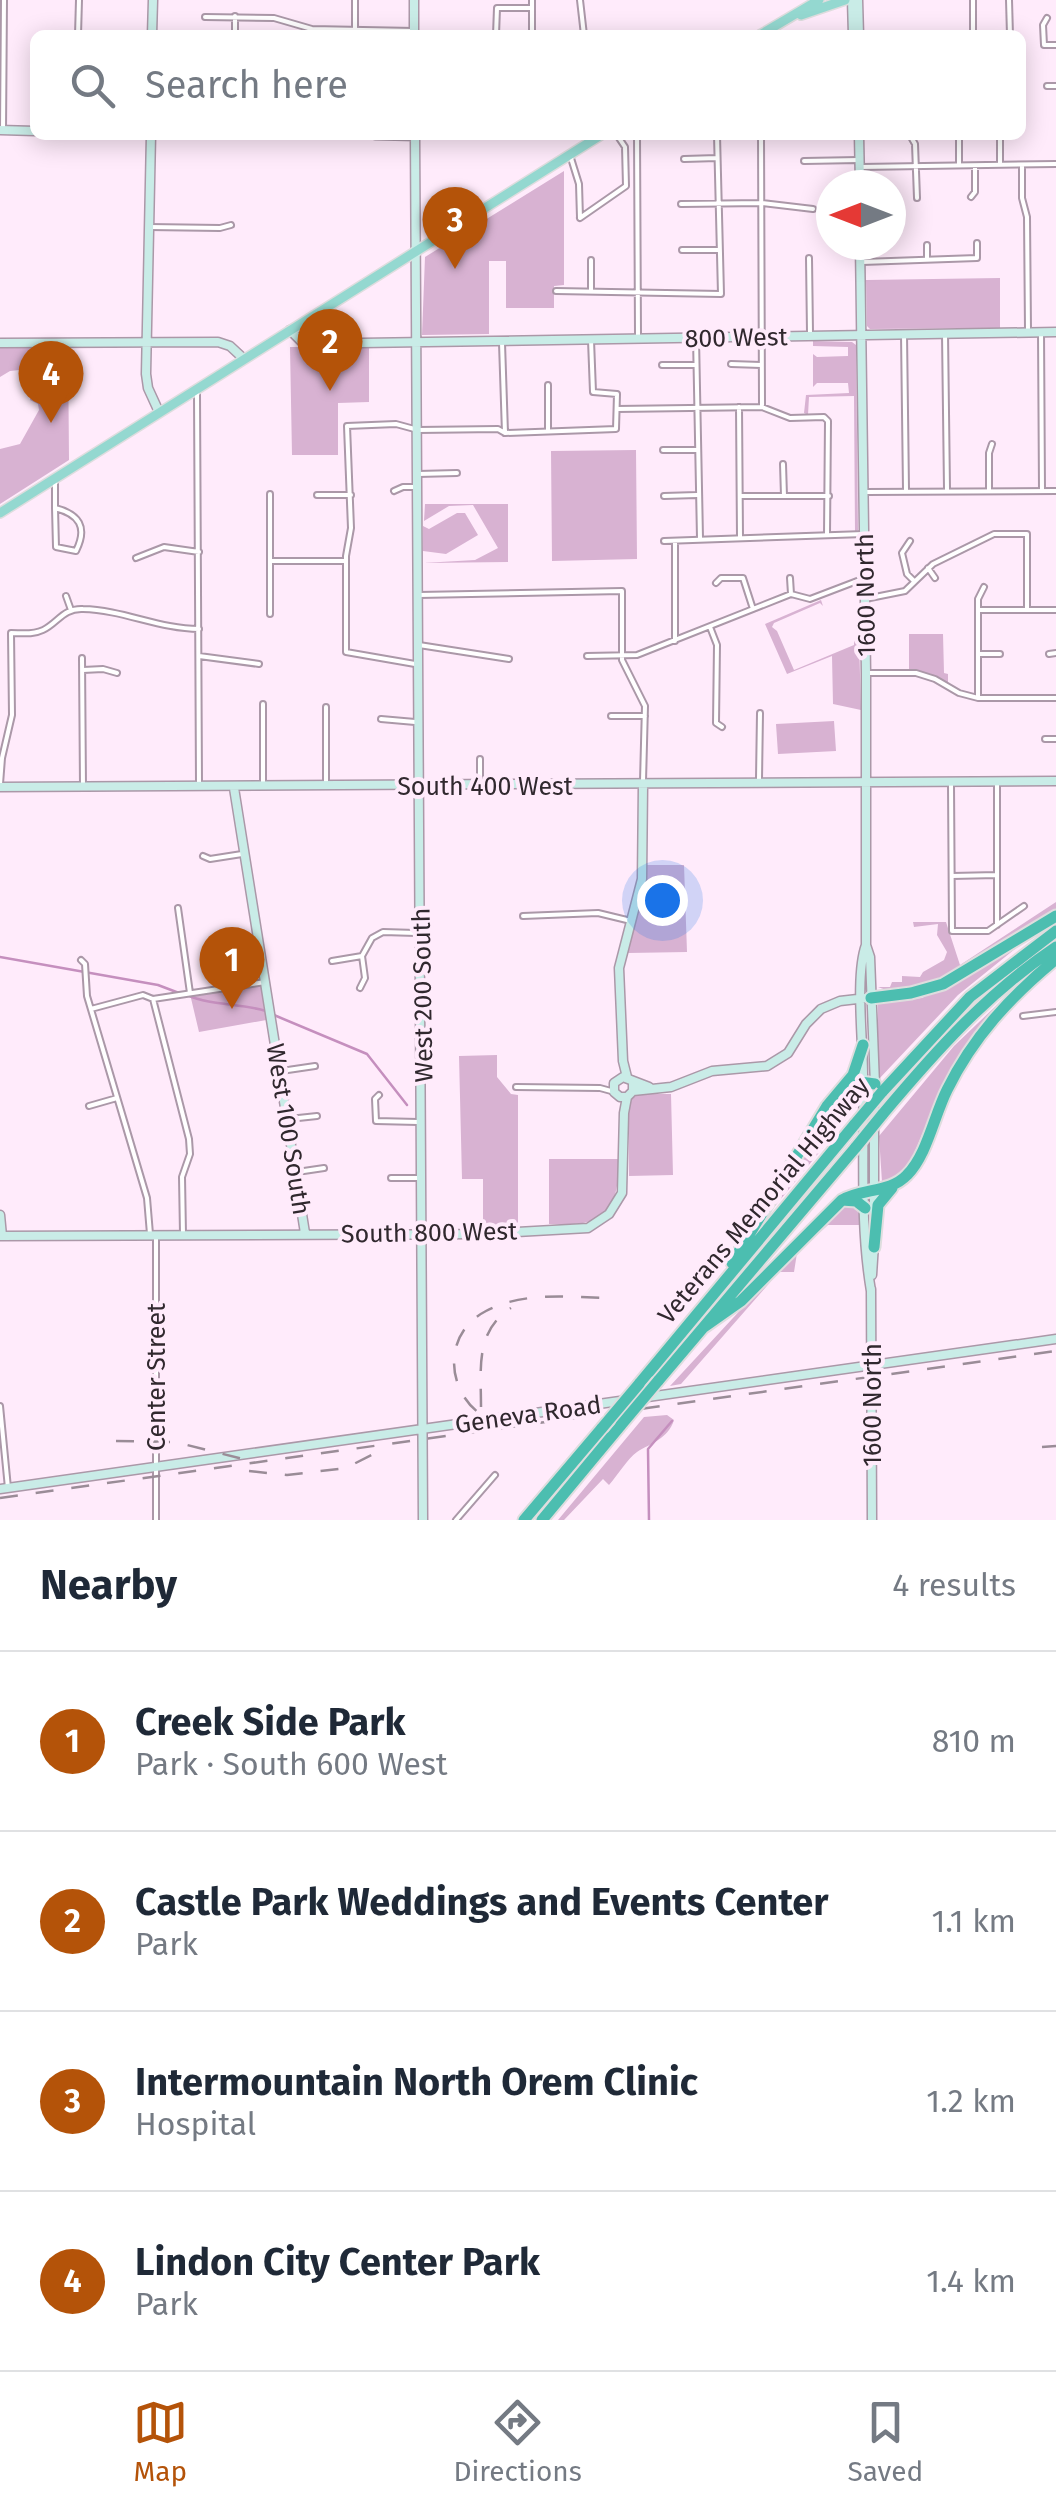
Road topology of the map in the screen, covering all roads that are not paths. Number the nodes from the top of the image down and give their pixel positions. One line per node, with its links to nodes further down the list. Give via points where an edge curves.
1 (4, 0): 32 (street)
2 (79, 0): 17 (street)
3 (153, 0): 18 (street)
4 (355, 0): 20 (street)
5 (414, 0): 21 (street)
6 (532, 0): 12 (street)
7 (580, 0): 24 (street)
8 (819, 0): 14 (main road)
9 (852, 0): 14 (main road); 26 (street)
10 (973, 0): 27 (street)
11 (1009, 0): 28 (street)
12 (532, 8): 22 (street, via 496,8); 23 (street)
13 (235, 16): 15 (street); 19 (street); 20 (street)
14 (793, 16): 25 (main road)
15 (205, 17)
16 (1046, 18): 29 (street, via 1044,45)
17 (78, 30)
18 (152, 30)
19 (235, 30)
20 (354, 30)
21 (414, 30)
22 (496, 30)
23 (532, 30)
24 (583, 30)
25 (769, 30)
26 (855, 30)
27 (973, 30)
28 (1010, 30)
29 (1056, 45)
30 (1047, 86): 31 (street)
31 (1056, 86)
32 (2, 130): 33 (street)
33 (30, 130)
34 (151, 140): 64 (street)
35 (415, 140): 69 (street, West 200 South)
36 (584, 140): 45 (main road)
37 (621, 140): 45 (street, via 626,186 580,218)
38 (637, 140): 76 (street)
39 (717, 140): 46 (street)
40 (761, 140): 59 (street)
41 (859, 140): 49 (street)
42 (913, 140): 52 (street)
43 (959, 140): 53 (street)
44 (1000, 140): 55 (street)
45 (570, 155): 69 (main road)
46 (717, 158): 47 (street); 61 (street)
47 (684, 159)
48 (804, 161): 49 (street)
49 (860, 164): 52 (street); 56 (street)
50 (1056, 164): 51 (street)
51 (1022, 165): 55 (street); 78 (street)
52 (917, 166): 53 (street); 58 (street)
53 (960, 166): 54 (street)
54 (975, 166): 55 (street); 57 (street)
55 (1000, 166)
56 (860, 170)
57 (971, 197)
58 (917, 198)
59 (762, 203): 61 (street); 62 (street); 84 (street)
60 (682, 204): 61 (street)
61 (718, 205): 68 (street)
62 (813, 209)
63 (230, 225): 64 (street)
64 (148, 226): 92 (street)
65 (977, 243): 71 (street, via 977,258)
66 (927, 244): 71 (street)
67 (682, 250): 68 (street)
68 (719, 250): 76 (street, via 721,294)
69 (416, 251): 77 (main road); 89 (street, West 200 South)
70 (809, 258): 85 (street)
71 (927, 259): 73 (street)
72 (591, 260): 74 (street)
73 (860, 262): 83 (street, 1600 North)
74 (591, 291): 75 (street); 76 (street)
75 (556, 292)
76 (638, 294): 86 (street)
77 (290, 330): 89 (street, 800 West, via 302,342); 93 (main road)
78 (1028, 332): 79 (street, 800 West); 82 (street, 800 West)
79 (1040, 332): 80 (street, 800 West); 117 (street)
80 (1056, 332)
81 (904, 334): 82 (street, 800 West); 83 (street, 800 West); 121 (street)
82 (945, 334): 122 (street)
83 (861, 335): 85 (street, 800 West); 120 (street, 1600 North)
84 (762, 336): 85 (street, 800 West); 87 (street, 800 West); 97 (street)
85 (810, 336)
86 (638, 338): 87 (street, 800 West); 88 (street, 800 West)
87 (696, 338): 96 (street)
88 (591, 339): 90 (street, 800 West); 103 (street, via 594,392 617,394)
89 (417, 340): 90 (street, 800 West); 105 (street, West 200 South)
90 (502, 340): 107 (street)
91 (0, 343): 92 (street)
92 (147, 343): 93 (street, via 218,342); 104 (street, via 148,388)
93 (244, 359): 99 (main road)
94 (731, 364): 97 (street)
95 (662, 365): 96 (street)
96 (696, 365): 102 (street)
97 (762, 366): 101 (street)
98 (548, 385): 106 (street)
99 (196, 389): 104 (main road); 140 (street)
100 (739, 407): 101 (street); 102 (street); 128 (street)
101 (762, 407): 130 (street, via 828,421)
102 (697, 408): 103 (street); 110 (street)
103 (616, 410): 106 (street, via 616,429)
104 (158, 412): 114 (main road)
105 (418, 430): 107 (street); 113 (street, West 200 South); 126 (street, via 347,426)
106 (548, 430): 107 (street)
107 (505, 433)
108 (992, 444): 116 (street)
109 (663, 450): 110 (street)
110 (697, 450): 125 (street)
111 (783, 464): 129 (street)
112 (456, 473): 113 (street)
113 (418, 474): 115 (street, West 200 South)
114 (55, 478): 131 (street); 132 (main road)
115 (418, 487): 119 (street); 151 (street, West 200 South)
116 (989, 491): 117 (street); 122 (street)
117 (1042, 491): 118 (street)
118 (1056, 491)
119 (394, 492)
120 (863, 492): 121 (street); 133 (street, 1600 North)
121 (906, 492): 122 (street)
122 (947, 492)
123 (270, 494): 142 (street)
124 (317, 495): 126 (street)
125 (697, 495): 127 (street); 136 (street)
126 (351, 496): 143 (street)
127 (664, 496)
128 (740, 496): 129 (street); 135 (street)
129 (784, 496): 130 (street)
130 (829, 496): 134 (street)
131 (55, 508): 131 (street, via 56,547 75,551 80,520)
132 (0, 512)
133 (864, 534): 134 (street); 146 (street, 1600 North)
134 (827, 535): 135 (street)
135 (740, 537): 136 (street)
136 (700, 538): 137 (street)
137 (675, 540): 138 (street); 163 (street)
138 (664, 541)
139 (910, 541): 148 (street, via 902,553)
140 (199, 552): 141 (street, via 164,547); 162 (street)
141 (136, 558)
142 (270, 561): 143 (street); 160 (street)
143 (346, 561): 175 (street, via 346,652)
144 (928, 568): 147 (street); 148 (street); 158 (street, via 994,534 1027,534)
145 (790, 578): 152 (street)
146 (865, 578): 152 (street, via 810,599); 154 (street, 1600 North)
147 (935, 578)
148 (914, 581): 154 (street, via 905,590)
149 (716, 582): 155 (street, via 743,578)
150 (984, 587): 157 (street)
151 (418, 594): 164 (street, West 200 South); 169 (street, via 622,590)
152 (791, 594): 155 (street)
153 (66, 596): 156 (street)
154 (865, 600): 178 (street, 1600 North)
155 (753, 609): 161 (street)
156 (71, 610): 162 (street); 200 (street, via 41,631 11,633 12,715)
157 (978, 610): 158 (street); 165 (street)
158 (1027, 610): 159 (street)
159 (1056, 610)
160 (270, 614)
161 (710, 627): 163 (street); 188 (street, via 716,638 716,723)
162 (199, 629): 170 (street)
163 (675, 641): 169 (street)
164 (419, 644): 173 (street); 175 (street, West 200 South)
165 (978, 654): 166 (street); 179 (street)
166 (1000, 654)
167 (1048, 654): 168 (street)
168 (1056, 654)
169 (622, 655): 171 (street); 185 (street)
170 (199, 656): 174 (street); 204 (street)
171 (587, 656)
172 (82, 658): 176 (street)
173 (509, 659)
174 (259, 664)
175 (420, 665): 187 (street, West 200 South)
176 (82, 670): 177 (street); 201 (street)
177 (117, 673)
178 (866, 673): 179 (street, via 916,674); 196 (street, 1600 North)
179 (978, 698): 180 (street)
180 (1056, 698)
181 (263, 704): 202 (street)
182 (326, 707): 203 (street)
183 (760, 714): 195 (street)
184 (612, 716): 185 (street)
185 (644, 716): 197 (street)
186 (381, 719): 187 (street)
187 (420, 722): 198 (street, West 200 South)
188 (722, 727)
189 (1045, 739): 190 (street)
190 (1056, 739)
191 (480, 760): 199 (street)
192 (1056, 781): 193 (street, South 400 West)
193 (997, 782): 194 (street, South 400 West); 208 (street)
194 (951, 783): 196 (street, South 400 West); 209 (street)
195 (759, 784): 196 (street, South 400 West); 197 (street, South 400 West)
196 (867, 784): 226 (street, 1600 North)
197 (643, 785): 199 (street, South 400 West); 214 (street, via 642,879)
198 (420, 786): 199 (street, South 400 West); 203 (street, South 400 West); 217 (street, West 200 South)
199 (480, 786)
200 (0, 787): 201 (street, South 400 West)
201 (82, 787): 204 (street, South 400 West)
202 (263, 787): 203 (street, South 400 West); 205 (street, South 400 West)
203 (326, 787)
204 (198, 788): 205 (street, South 400 West)
205 (234, 788): 206 (street, West 100 South)
206 (245, 854): 207 (street); 223 (street, West 100 South)
207 (203, 856)
208 (997, 875): 209 (street); 215 (street)
209 (952, 876): 215 (street, via 952,931 988,931)
210 (1024, 906): 215 (street)
211 (178, 908): 225 (street)
212 (523, 916): 214 (street, via 598,913)
213 (1056, 916): 226 (highway, via 944,984)
214 (631, 921): 236 (street, via 619,968)
215 (997, 924)
216 (1056, 931): 234 (highway, Veterans Memorial Highway, via 970,997)
217 (421, 934): 219 (street, via 383,932); 243 (street, West 200 South)
218 (1056, 947): 261 (highway, Veterans Memorial Highway, bridge, via 962,1023)
219 (362, 956): 222 (street); 224 (street)
220 (1056, 959): 248 (highway, via 1012,997 968,1052 911,1171)
221 (81, 960): 228 (street, Center Street)
222 (332, 960)
223 (265, 982): 225 (street); 233 (street, West 100 South)
224 (360, 988)
225 (190, 994): 227 (street)
226 (866, 998): 231 (street, 1600 North); 234 (street, 1600 North); 236 (street, via 821,1009 788,1053 767,1066 712,1071 671,1088)
227 (153, 999): 228 (street, via 143,995); 255 (street, via 190,1140 182,1177)
228 (91, 1009): 239 (street, Center Street)
229 (1056, 1012): 230 (street)
230 (1023, 1016)
231 (862, 1045): 234 (street, 1600 North); 237 (highway, via 856,1070)
232 (315, 1066): 233 (street)
233 (281, 1071): 242 (street, West 100 South)
234 (873, 1086): 237 (highway, via 855,1082); 249 (street, 1600 North); 260 (highway, Veterans Memorial Highway, bridge, via 855,1124)
235 (516, 1087): 236 (street)
236 (623, 1087): 256 (street, South 800 West, via 624,1180 619,1201 601,1220 581,1228)
237 (838, 1092): 260 (highway)
238 (379, 1095): 243 (street, via 376,1122)
239 (117, 1098): 240 (street); 254 (street, Center Street)
240 (89, 1106)
241 (317, 1116): 242 (street)
242 (289, 1119): 245 (street, West 100 South)
243 (423, 1122): 247 (street, West 200 South)
244 (324, 1168): 245 (street)
245 (297, 1172): 253 (street, West 100 South)
246 (391, 1178): 247 (street)
247 (423, 1178): 256 (street, West 200 South)
248 (896, 1184): 249 (highway); 258 (highway, via 880,1198)
249 (869, 1190): 250 (highway); 251 (street, 1600 North); 258 (street, 1600 North)
250 (842, 1200): 251 (highway); 261 (highway, via 741,1301)
251 (864, 1208): 259 (street, 1600 North)
252 (0, 1215): 257 (street)
253 (305, 1233): 255 (street, South 800 West); 256 (street, South 800 West)
254 (153, 1234): 255 (street, South 800 West); 257 (street, South 800 West); 266 (street, Center Street)
255 (183, 1234)
256 (423, 1234): 265 (street, West 200 South)
257 (1, 1236)
258 (874, 1247): 259 (street, 1600 North)
259 (871, 1291): 263 (street, 1600 North)
260 (708, 1300): 272 (highway, Veterans Memorial Highway, bridge)
261 (704, 1327): 273 (highway, Veterans Memorial Highway, bridge)
262 (1056, 1339): 263 (street, Geneva Road)
263 (871, 1366): 265 (street, Geneva Road); 274 (street, 1600 North)
264 (0, 1406): 268 (street)
265 (423, 1429): 266 (street, Geneva Road); 270 (street, West 200 South)
266 (156, 1466): 268 (street, Geneva Road); 269 (street, Center Street)
267 (495, 1475): 271 (street)
268 (4, 1488)
269 (156, 1520)
270 (424, 1520)
271 (456, 1520)
272 (524, 1520)
273 (542, 1520)
274 (872, 1520)

